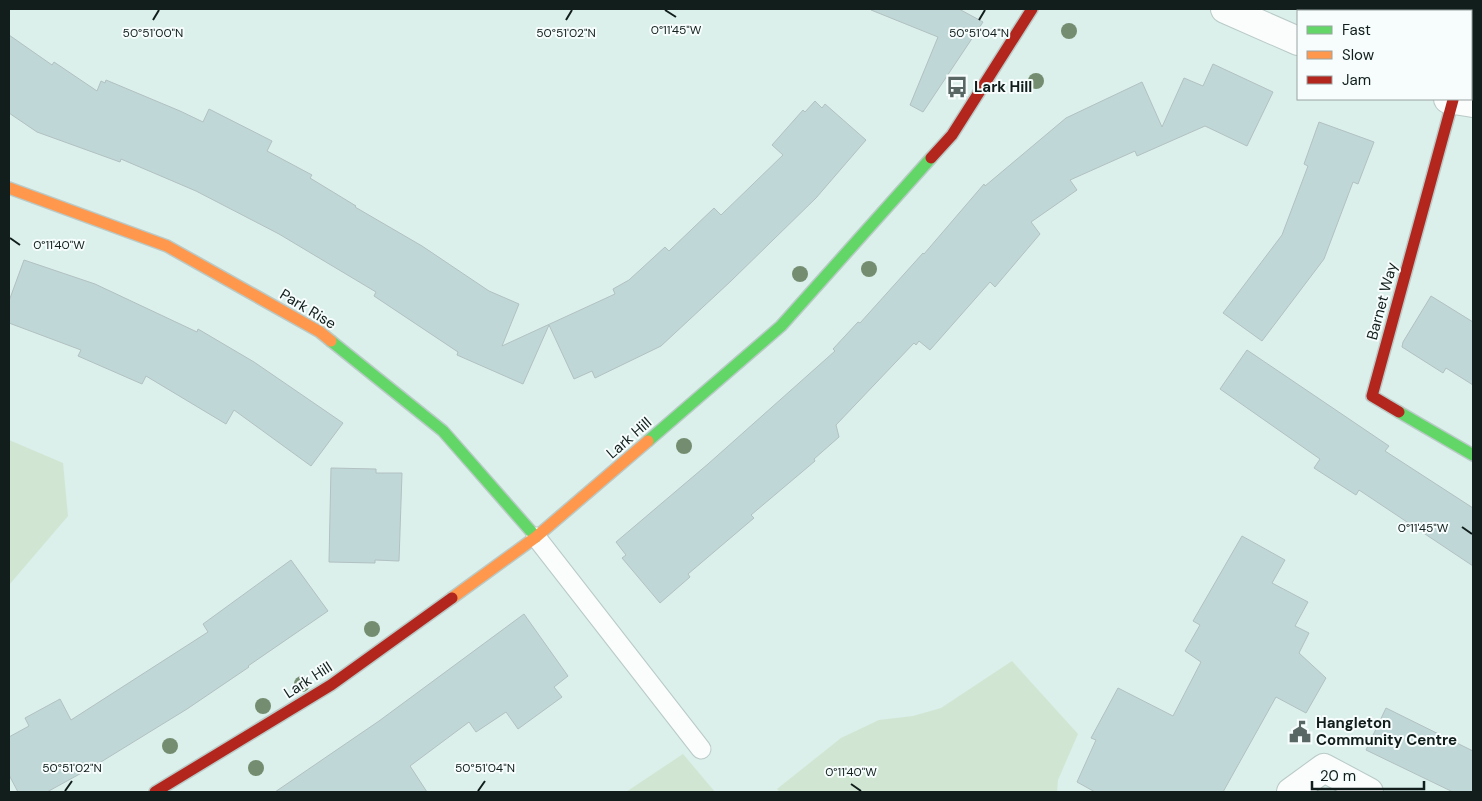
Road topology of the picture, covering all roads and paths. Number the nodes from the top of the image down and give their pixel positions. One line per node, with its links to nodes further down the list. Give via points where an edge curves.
1 (1032, 9): 7 (street, Lark Hill, via 952,135 781,326)
2 (1225, 9): 3 (street)
3 (1297, 41)
4 (1458, 101): 6 (street, Barnet Way, via 1372,396)
5 (9, 188): 7 (street, Park Rise, via 167,246 320,332 443,431)
6 (1473, 454)
7 (536, 537): 8 (lane); 9 (street, Lark Hill, via 331,685)
8 (701, 750)
9 (156, 792)
10 (1291, 792): 11 (street, via 1324,768)
11 (1369, 792)

